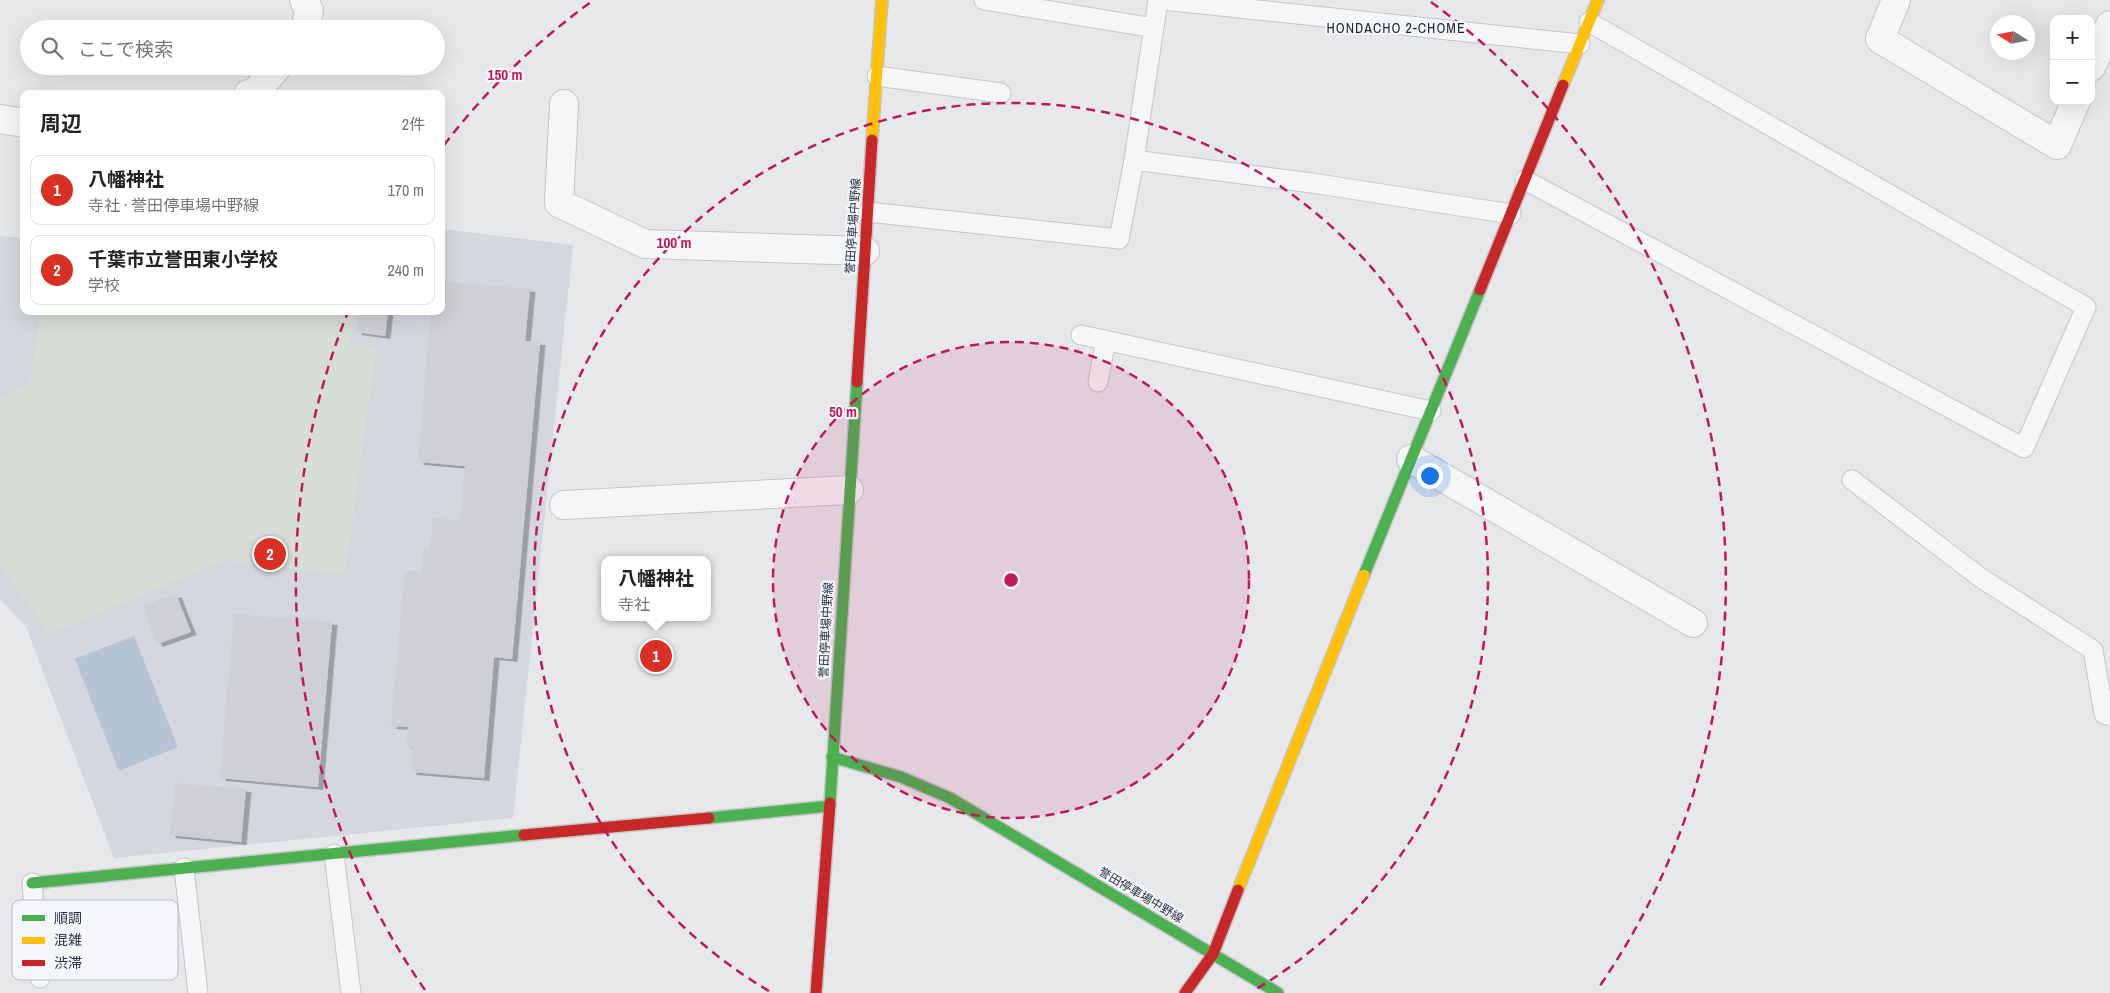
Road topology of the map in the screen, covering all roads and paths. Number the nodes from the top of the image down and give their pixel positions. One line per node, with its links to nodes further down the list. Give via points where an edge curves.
1 (304, 0): 8 (street, via 309,11)
2 (882, 0): 15 (street, 誉田停車場中野線)
3 (984, 0): 11 (lane)
4 (1158, 0): 11 (lane)
5 (1163, 0): 12 (lane)
6 (1598, 0): 9 (street)
7 (1896, 0): 19 (street, via 1880,39 2057,145)
8 (307, 20)
9 (1589, 22): 12 (street); 23 (lane, via 2086,307 2024,448)
10 (2110, 25): 13 (street)
11 (1154, 28): 22 (lane)
12 (1580, 44): 23 (street)
13 (2094, 60)
14 (270, 75): 16 (street)
15 (877, 76): 17 (lane); 24 (street, 誉田停車場中野線)
16 (257, 90)
17 (1001, 94)
18 (564, 104): 26 (street, via 559,204 645,244)
19 (2074, 105)
20 (0, 119): 21 (street)
21 (20, 122)
22 (1134, 160): 24 (lane, via 1120,239); 25 (lane)
23 (1525, 180): 25 (street)
24 (868, 212): 26 (street, 誉田停車場中野線)
25 (1511, 214): 30 (street)
26 (865, 251): 33 (street, 誉田停車場中野線)
27 (1081, 335): 28 (lane)
28 (1106, 340): 29 (lane); 30 (lane)
29 (1098, 382)
30 (1431, 411): 31 (street)
31 (1411, 458): 35 (street); 43 (street)
32 (1852, 480): 36 (lane, via 1980,578 2093,650 2104,714)
33 (849, 490): 34 (street); 37 (street, 誉田停車場中野線)
34 (564, 505)
35 (1693, 623)
36 (2110, 716)
37 (832, 757): 38 (street); 43 (street, 誉田停車場中野線, via 901,777 950,798)
38 (830, 806): 39 (street); 46 (street)
39 (334, 854): 40 (street); 45 (lane)
40 (184, 868): 41 (street); 44 (lane)
41 (32, 883): 42 (lane)
42 (33, 900)
43 (1213, 954): 47 (street); 48 (street, 誉田停車場中野線)
44 (198, 993)
45 (351, 993)
46 (816, 993)
47 (1184, 993)
48 (1278, 993)

